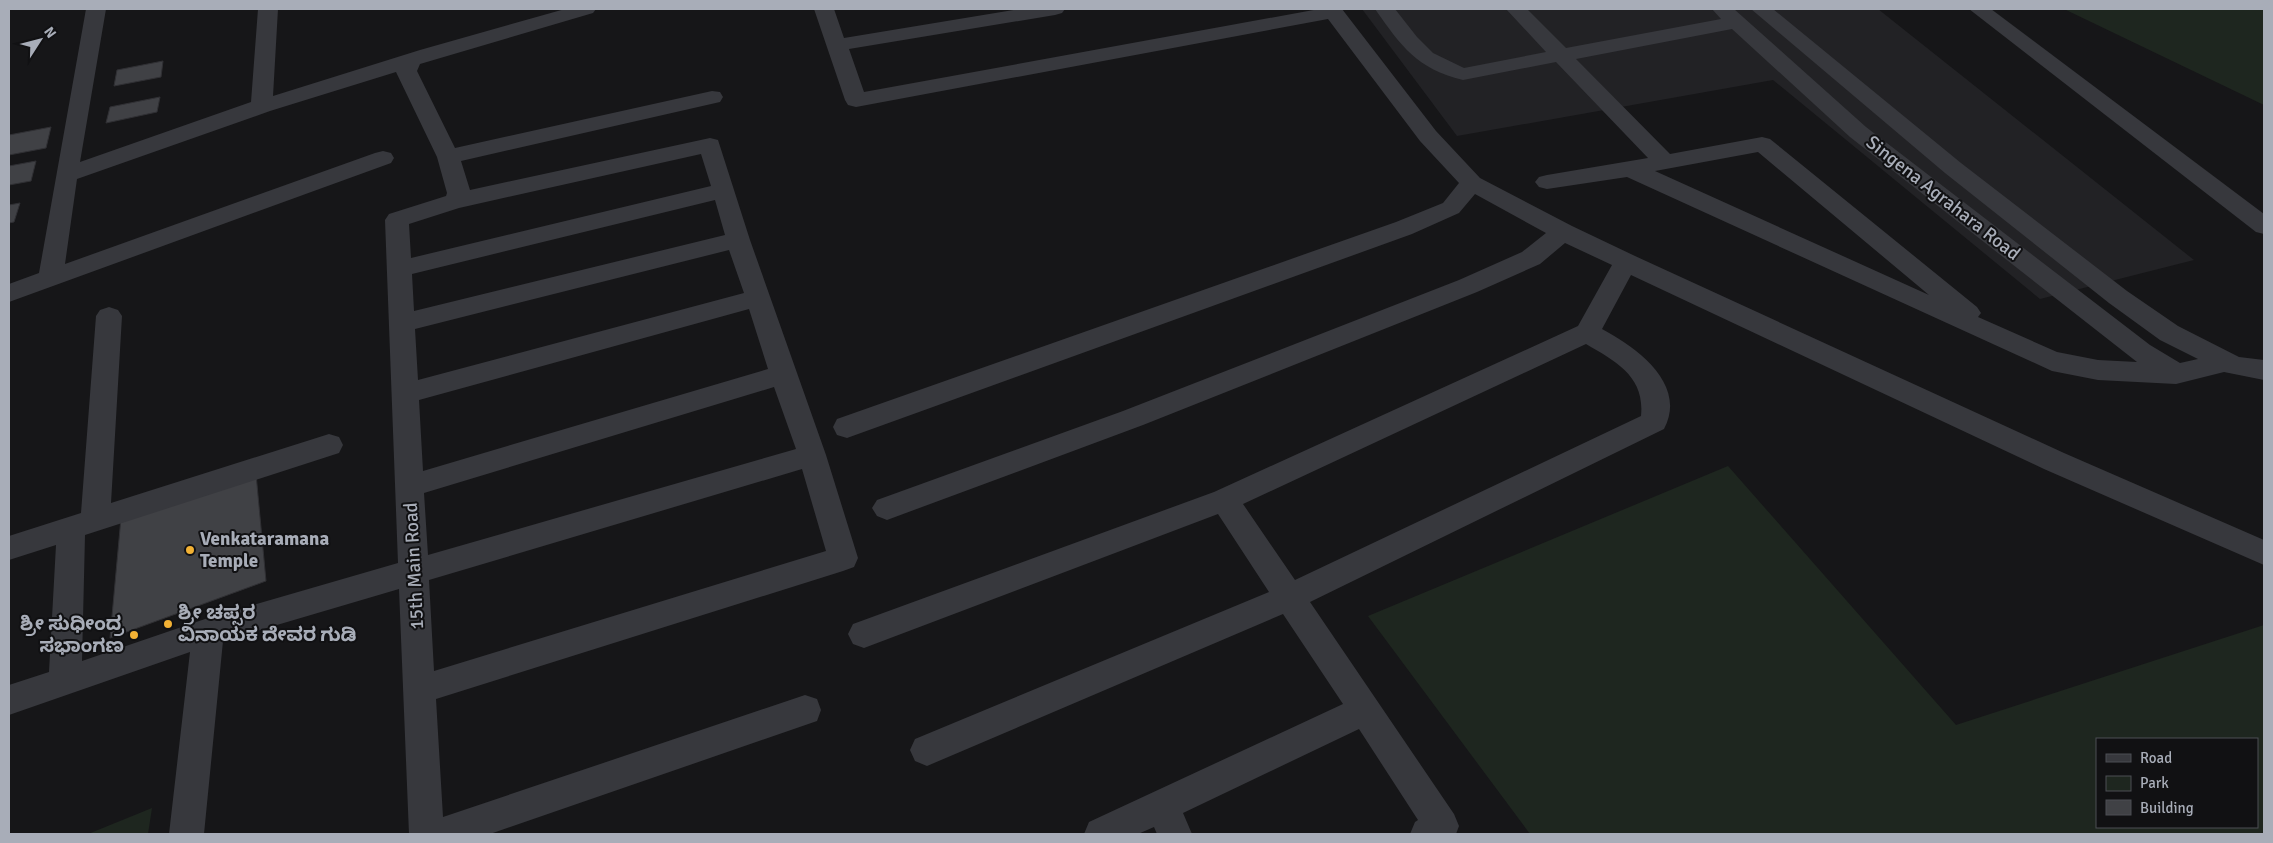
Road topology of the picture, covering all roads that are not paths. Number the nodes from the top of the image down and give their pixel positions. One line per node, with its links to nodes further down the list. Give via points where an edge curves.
1 (96, 9): 23 (street)
2 (268, 9): 18 (street)
3 (586, 9): 16 (street)
4 (824, 9): 14 (street)
5 (1055, 9): 14 (street)
6 (1236, 9): 13 (street)
7 (1385, 9): 15 (street, via 1415,48 1445,70 1463,74)
8 (1516, 9): 15 (street)
9 (1761, 9): 40 (street, via 2058,252 2169,333)
10 (1979, 9): 28 (street)
11 (1332, 10): 13 (street); 25 (street, via 1428,136)
12 (1729, 15): 15 (street); 43 (street, Singena Agrahara Road, via 1858,132 2141,352)
13 (1248, 28): 14 (street, via 856,100)
14 (837, 45)
15 (1560, 55): 21 (street)
16 (412, 60): 18 (street); 19 (street, via 406,71)
17 (712, 97): 19 (street)
18 (262, 106): 23 (street)
19 (448, 156): 27 (street, via 459,193)
20 (383, 158): 33 (street)
21 (1665, 162): 22 (street); 39 (street, via 1762,144)
22 (1630, 169): 24 (street); 39 (street)
23 (66, 175): 33 (street)
24 (1548, 182)
25 (1472, 183): 29 (street); 45 (street, via 1451,208 1404,228)
26 (724, 190): 27 (street, via 710,145); 30 (street); 32 (street)
27 (454, 202): 32 (street, 15th Main Road, via 397,220)
28 (2264, 226)
29 (1563, 232): 31 (street); 50 (street, via 1531,258 1468,286 1133,418)
30 (738, 240): 35 (street); 36 (street)
31 (1626, 262): 38 (street); 53 (street, via 2054,461)
32 (399, 269): 36 (street, 15th Main Road)
33 (50, 278): 34 (street)
34 (9, 293)
35 (758, 298): 42 (street); 44 (street)
36 (402, 311): 44 (street, 15th Main Road)
37 (108, 316): 51 (street)
38 (1587, 333): 49 (street); 55 (street, via 1612,346 1643,371 1656,394 1654,422)
39 (1995, 336): 43 (street, via 2052,361 2098,370)
40 (2227, 362): 41 (street); 43 (street)
41 (2264, 370)
42 (783, 374): 47 (street); 48 (street)
43 (2176, 374)
44 (406, 394): 48 (street, 15th Main Road)
45 (847, 427)
46 (330, 445): 51 (street)
47 (812, 455): 54 (street); 59 (street, via 842,558)
48 (410, 486): 54 (street, 15th Main Road)
49 (1224, 500): 55 (street); 57 (street)
50 (887, 508)
51 (83, 528): 52 (street); 58 (street)
52 (9, 548)
53 (2264, 553)
54 (414, 571): 56 (street); 59 (street, 15th Main Road)
55 (1290, 598): 62 (street); 63 (street)
56 (208, 632): 58 (street); 65 (street)
57 (864, 634)
58 (65, 680): 60 (street)
59 (419, 690): 66 (street, 15th Main Road)
60 (9, 700)
61 (805, 710): 67 (street)
62 (1364, 710): 64 (street); 69 (street, via 1442,826)
63 (927, 750)
64 (1169, 821): 68 (street)
65 (187, 834)
66 (426, 834)
67 (442, 834)
68 (1101, 834)
69 (1427, 834)

